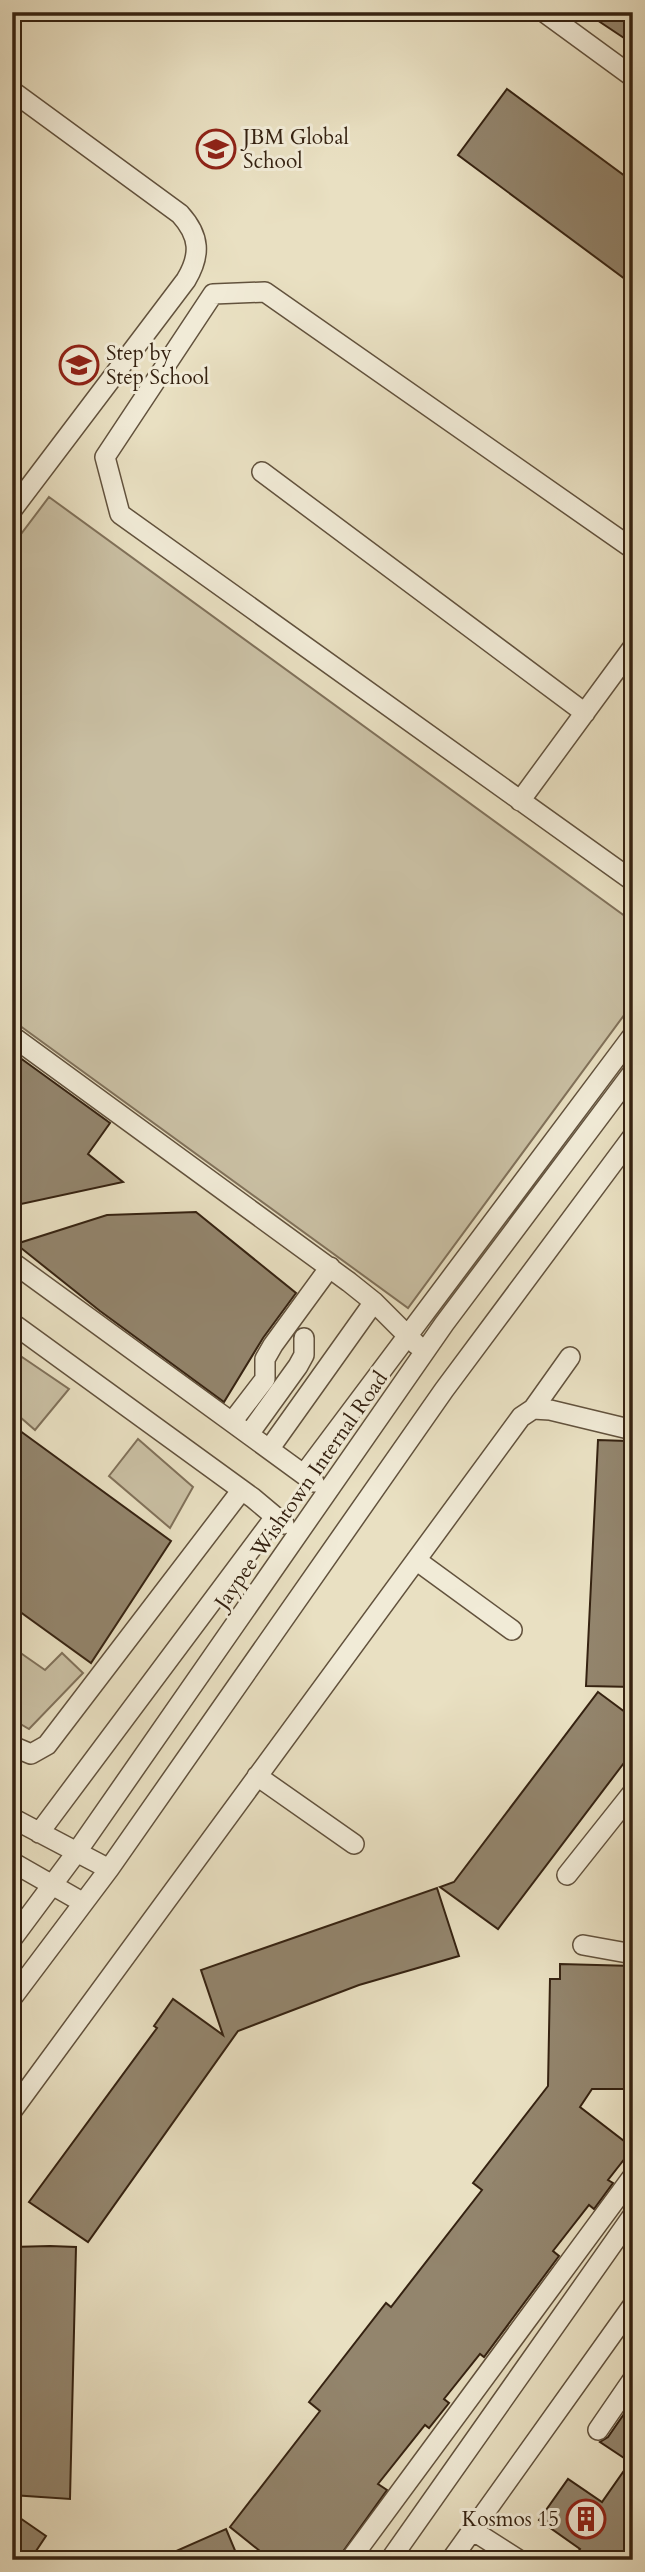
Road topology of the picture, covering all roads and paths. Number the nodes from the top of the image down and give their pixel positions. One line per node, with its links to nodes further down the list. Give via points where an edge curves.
1 (544, 12): 2 (street)
2 (633, 77)
3 (12, 91): 5 (street, via 180,214 193,229 198,246 186,280)
4 (262, 472): 8 (street)
5 (12, 510)
6 (633, 549): 9 (street, via 265,292 213,294 105,457 120,514)
7 (633, 647): 8 (street)
8 (585, 713): 9 (street)
9 (520, 801): 10 (street)
10 (633, 881)
11 (12, 1035): 16 (street)
12 (633, 1035): 19 (street)
13 (633, 1072): 21 (street, Jaypee Wishtown Internal Road)
14 (633, 1136): 43 (street, via 444,1390)
15 (12, 1262): 24 (street)
16 (330, 1267): 17 (street); 24 (street, via 273,1345 265,1359 265,1379)
17 (374, 1302): 19 (street); 27 (street)
18 (12, 1323): 29 (street)
19 (408, 1336): 21 (street); 28 (street)
20 (304, 1338): 26 (street, via 304,1355)
21 (425, 1353): 30 (street, Jaypee Wishtown Internal Road)
22 (570, 1357): 23 (street)
23 (533, 1409): 25 (street); 33 (street, via 521,1417)
24 (232, 1422): 26 (street)
25 (633, 1430)
26 (249, 1434): 27 (street)
27 (270, 1448): 28 (street)
28 (304, 1474): 30 (street)
29 (241, 1491): 31 (street); 35 (street, via 47,1745 31,1754)
30 (327, 1491): 32 (street, Jaypee Wishtown Internal Road)
31 (275, 1517): 32 (street); 39 (street)
32 (296, 1535): 41 (street, Jaypee Wishtown Internal Road)
33 (416, 1560): 34 (street); 36 (street)
34 (512, 1630)
35 (12, 1746)
36 (257, 1776): 40 (street); 51 (street)
37 (633, 1792): 44 (street)
38 (12, 1818): 39 (street)
39 (39, 1833): 41 (street)
40 (354, 1844)
41 (76, 1853): 43 (street); 45 (street, Jaypee Wishtown Internal Road)
42 (12, 1861): 45 (street)
43 (109, 1869): 46 (street)
44 (567, 1875)
45 (52, 1884): 46 (street); 47 (street, Jaypee Wishtown Internal Road)
46 (82, 1902): 50 (street)
47 (12, 1939)
48 (583, 1945): 49 (street)
49 (633, 1954)
50 (12, 1998)
51 (12, 2111)
52 (633, 2176): 59 (street)
53 (633, 2215): 60 (street)
54 (633, 2305): 57 (street)
55 (633, 2379): 56 (street)
56 (598, 2430)
57 (472, 2530): 58 (street); 61 (street)
58 (513, 2558)
59 (350, 2560)
60 (390, 2560)
61 (451, 2560)

